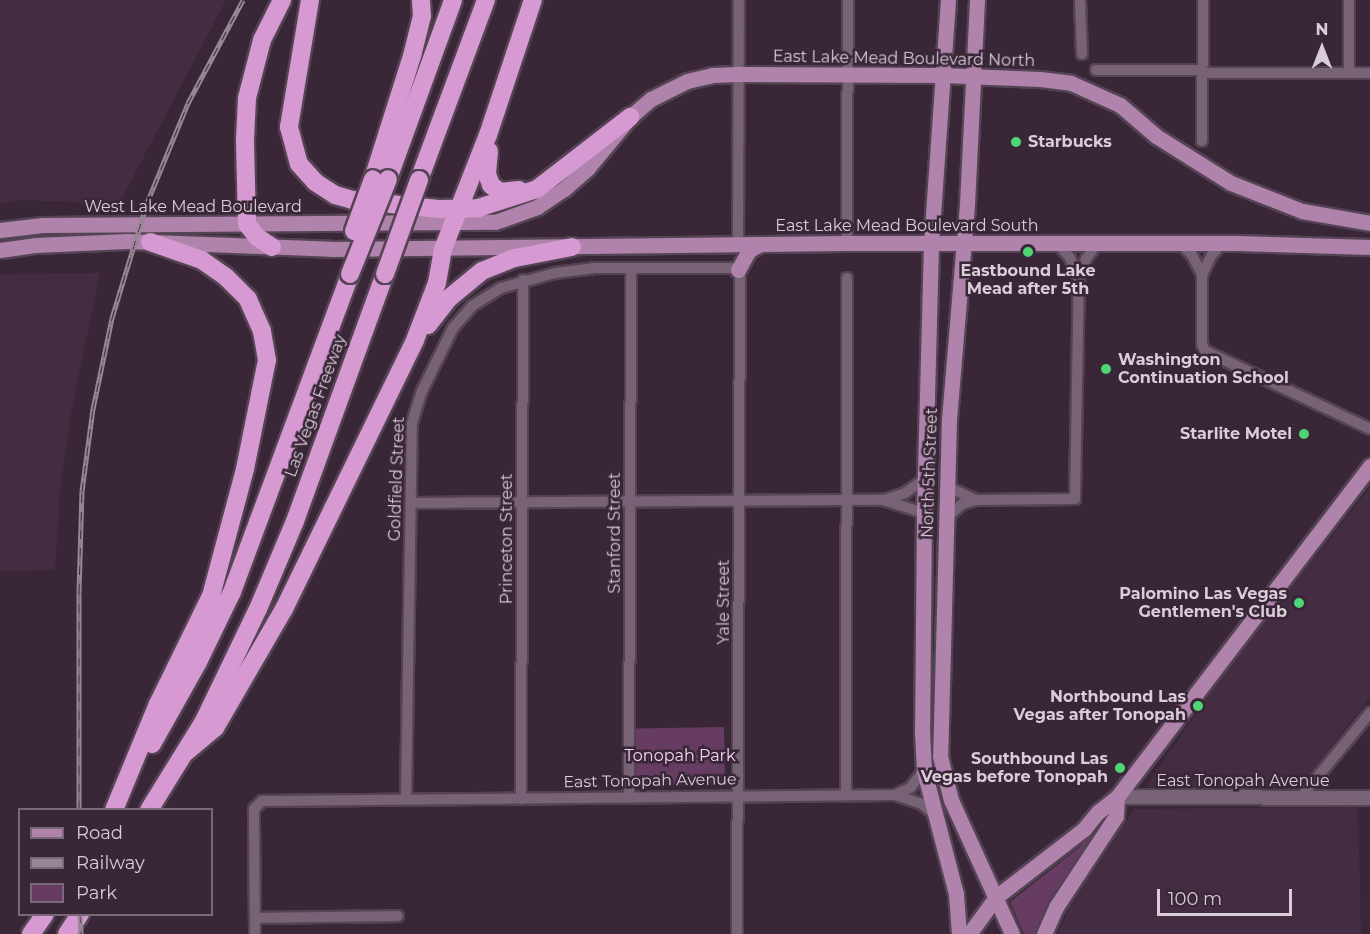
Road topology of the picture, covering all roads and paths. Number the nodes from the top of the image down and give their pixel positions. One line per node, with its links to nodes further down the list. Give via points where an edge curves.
1 (282, 0): 29 (highway, via 262,40 247,98)
2 (310, 0): 28 (highway, via 289,127 299,164 315,182 335,195 439,209)
3 (421, 0): 27 (highway, via 422,16)
4 (453, 0): 27 (highway, Las Vegas Freeway)
5 (486, 0): 70 (highway, Las Vegas Freeway, bridge, via 295,522 216,699)
6 (533, 0): 24 (highway)
7 (739, 0): 19 (street)
8 (848, 0): 20 (street)
9 (948, 0): 21 (main road, North 5th Street)
10 (977, 0): 22 (main road, North 5th Street)
11 (1080, 0): 14 (street)
12 (1203, 0): 16 (street)
13 (1349, 0): 17 (street)
14 (1082, 54)
15 (1096, 70): 16 (street)
16 (1203, 71): 17 (street); 25 (street)
17 (1349, 73): 18 (street)
18 (1370, 73)
19 (738, 74): 20 (main road, East Lake Mead Boulevard North); 23 (main road, East Lake Mead Boulevard North, via 687,81 651,99); 35 (street)
20 (848, 75): 21 (main road, East Lake Mead Boulevard North); 34 (street)
21 (942, 75): 22 (main road, East Lake Mead Boulevard North); 36 (main road, North 5th Street)
22 (974, 77): 30 (main road, East Lake Mead Boulevard North, via 1071,83 1120,105 1171,147 1232,183 1302,211); 41 (main road, North 5th Street)
23 (630, 117): 26 (highway); 28 (main road, East Lake Mead Boulevard North, via 587,169 552,199 501,221)
24 (488, 135): 26 (highway, via 487,174 495,189 506,193); 28 (highway)
25 (1202, 141)
26 (554, 176): 28 (highway, via 537,189)
27 (380, 179): 81 (highway, Las Vegas Freeway, bridge, via 232,592 198,662)
28 (456, 216): 29 (main road, West Lake Mead Boulevard, via 387,224); 45 (highway)
29 (247, 224): 31 (main road, West Lake Mead Boulevard, via 43,225); 44 (highway)
30 (1370, 224)
31 (0, 230)
32 (150, 242): 44 (main road); 46 (main road, via 35,245); 82 (highway, via 202,260 248,299 262,331 267,360 245,469 211,596 158,704)
33 (762, 243): 34 (main road, East Lake Mead Boulevard South); 35 (main road, East Lake Mead Boulevard South); 48 (main road, via 749,250)
34 (847, 243): 36 (main road, East Lake Mead Boulevard South)
35 (738, 244): 42 (main road, East Lake Mead Boulevard South)
36 (932, 244): 41 (main road, East Lake Mead Boulevard South); 56 (main road, North 5th Street)
37 (1058, 244): 38 (main road, East Lake Mead Boulevard South); 41 (main road, East Lake Mead Boulevard South); 51 (street, via 1070,258)
38 (1097, 244): 39 (main road, East Lake Mead Boulevard South); 51 (street)
39 (1181, 244): 40 (main road, East Lake Mead Boulevard South); 49 (street)
40 (1221, 244): 43 (main road, East Lake Mead Boulevard South); 49 (street, via 1210,256)
41 (964, 245): 57 (main road, North 5th Street)
42 (572, 247): 45 (main road, East Lake Mead Boulevard South); 53 (highway, via 515,258 482,271 448,299)
43 (1370, 247)
44 (272, 248): 45 (main road, East Lake Mead Boulevard South)
45 (443, 249): 53 (highway, via 437,283)
46 (0, 250)
47 (631, 268): 48 (street, Goldfield Street); 52 (street, Goldfield Street, via 593,268); 64 (street, Stanford Street)
48 (738, 270): 61 (street, Yale Street)
49 (1202, 275): 54 (street, via 1205,351)
50 (847, 278): 58 (street)
51 (1079, 279): 60 (street, via 1076,500)
52 (523, 280): 62 (street, Goldfield Street, via 472,306 453,328 415,409); 63 (street, Princeton Street)
53 (415, 340): 70 (highway, via 284,609 215,728)
54 (1370, 429)
55 (1370, 466): 75 (main road)
56 (925, 479): 59 (street, via 905,493); 65 (main road, North 5th Street)
57 (946, 486): 60 (street); 66 (main road, North 5th Street)
58 (846, 500): 59 (street); 61 (street); 72 (street)
59 (883, 500): 65 (street)
60 (976, 500): 66 (street, via 962,504)
61 (739, 502): 64 (street); 74 (street, Yale Street)
62 (411, 503): 63 (street); 80 (street, Goldfield Street)
63 (522, 503): 64 (street); 77 (street, Princeton Street)
64 (630, 503): 78 (street, Stanford Street)
65 (924, 513): 67 (main road, North 5th Street)
66 (945, 519): 68 (main road, North 5th Street)
67 (922, 626): 68 (main road); 71 (main road, North 5th Street)
68 (943, 639): 85 (main road, North 5th Street, via 943,777)
69 (1370, 713): 76 (street)
70 (186, 752): 83 (highway, Las Vegas Freeway)
71 (924, 771): 73 (street, via 910,788); 84 (main road, North 5th Street)
72 (846, 795): 73 (street, East Tonopah Avenue); 74 (street, East Tonopah Avenue)
73 (895, 795): 84 (street, East Tonopah Avenue, via 922,804)
74 (738, 796): 78 (street, East Tonopah Avenue); 93 (street, Yale Street)
75 (1117, 797): 76 (street, East Tonopah Avenue); 85 (main road, via 1084,829); 97 (main road, via 1116,816 1056,907)
76 (1301, 797): 79 (street, East Tonopah Avenue)
77 (521, 798): 78 (street, East Tonopah Avenue); 80 (street, East Tonopah Avenue)
78 (629, 798)
79 (1370, 798)
80 (406, 799): 89 (street, East Tonopah Avenue, via 257,804)
81 (115, 808)
82 (115, 808)
83 (149, 808)
84 (935, 815): 94 (main road, North 5th Street, via 956,894)
85 (996, 897): 95 (main road); 96 (main road, North 5th Street)
86 (44, 916): 90 (highway)
87 (79, 916): 91 (highway)
88 (398, 916): 89 (street)
89 (255, 918): 92 (street)
90 (31, 934)
91 (68, 934)
92 (255, 934)
93 (737, 934)
94 (959, 934)
95 (969, 934)
96 (1012, 934)
97 (1044, 934)

